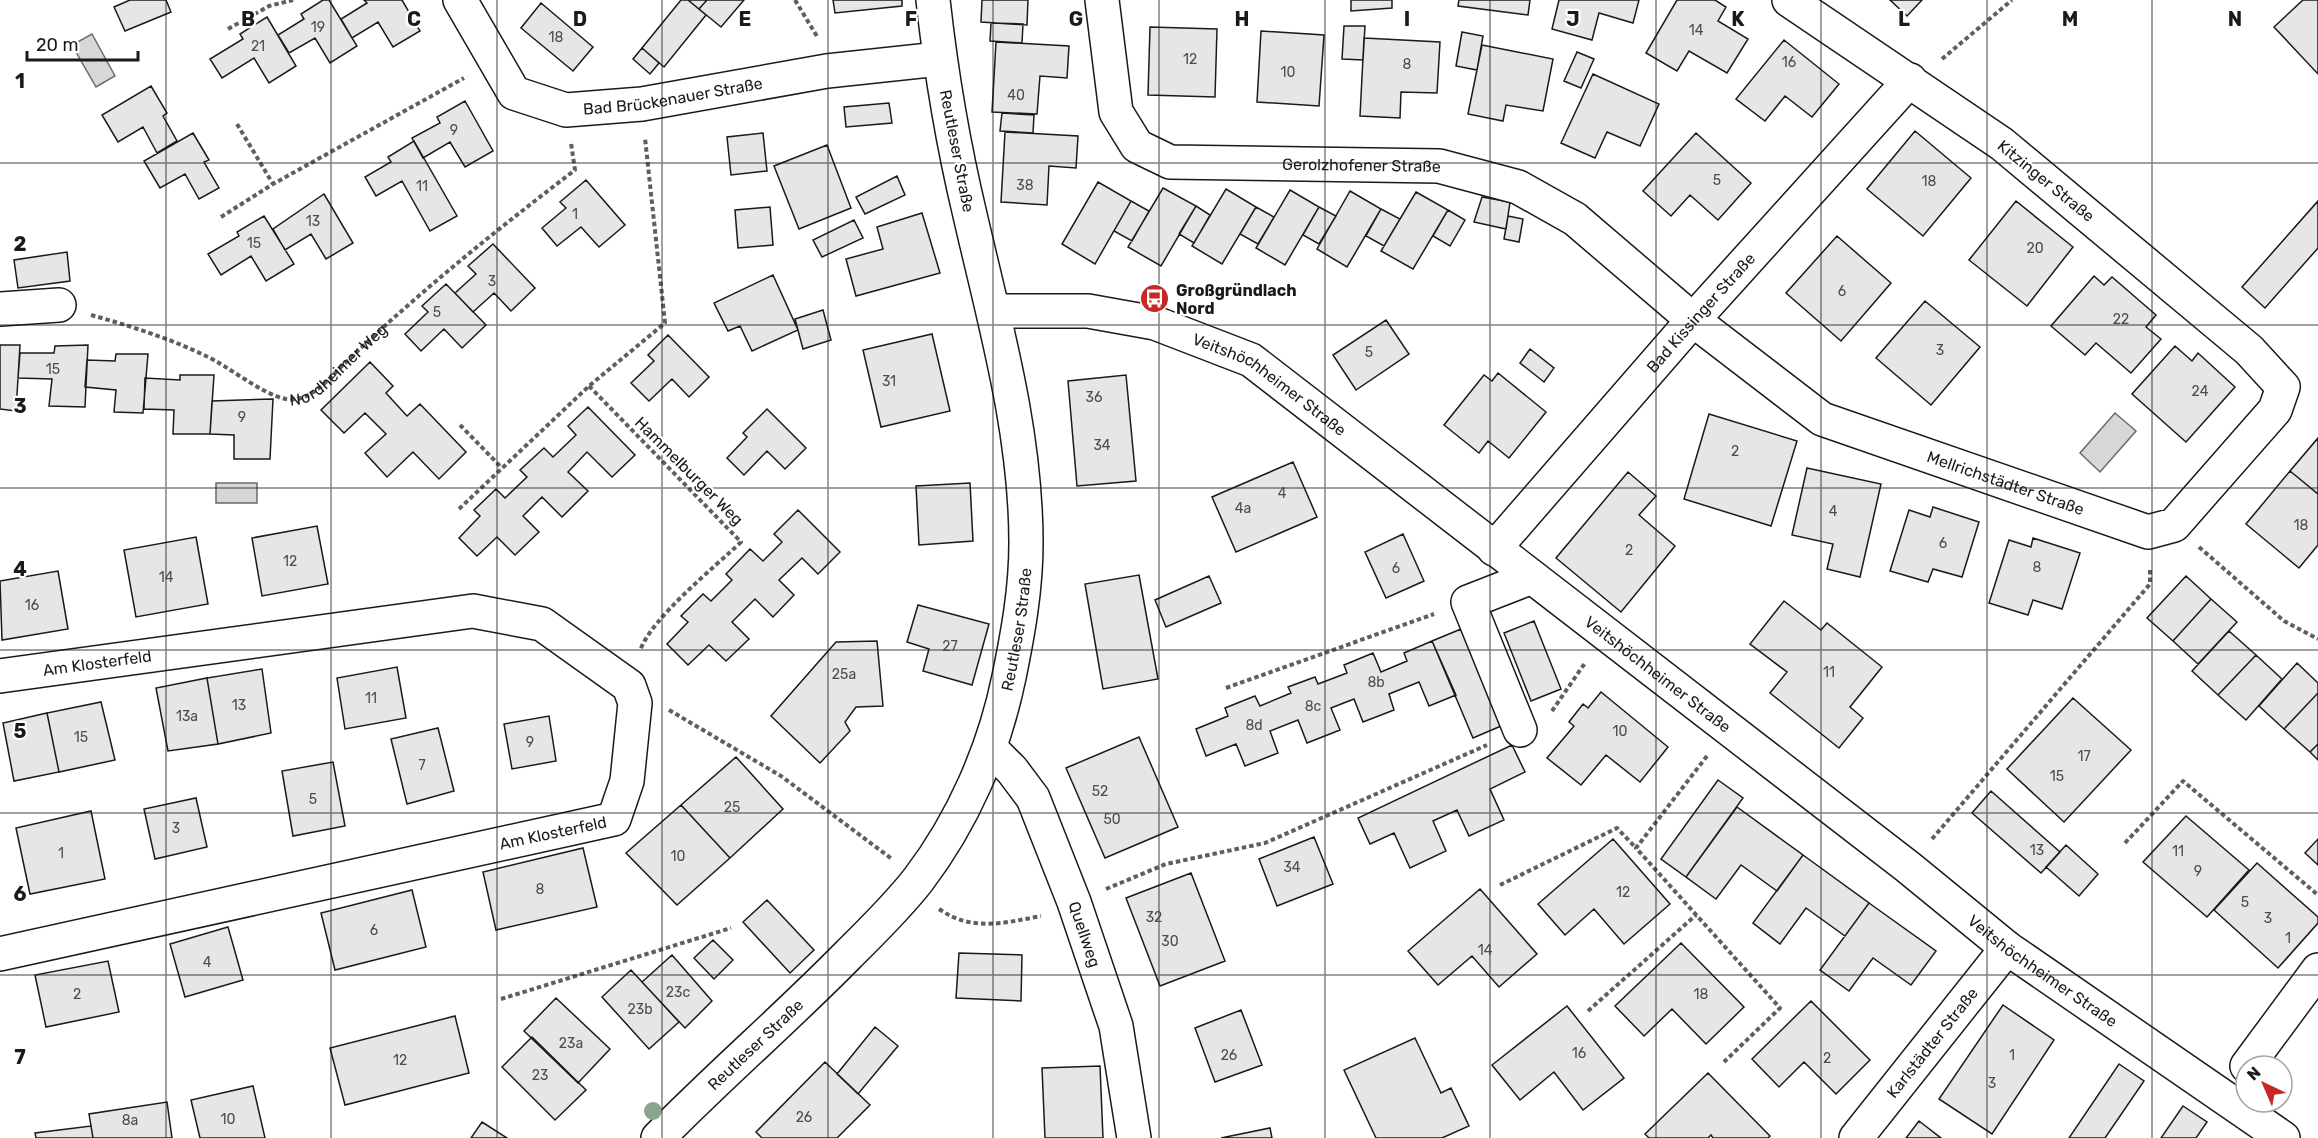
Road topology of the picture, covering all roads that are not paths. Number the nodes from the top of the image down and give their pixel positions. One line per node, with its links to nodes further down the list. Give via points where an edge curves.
1 (460, 0): 5 (street, Bad Brückenauer Straße, via 514,93 566,110 642,104 827,71)
2 (933, 0): 5 (street, Reutleser Straße)
3 (1102, 0): 10 (street, Gerolzhofener Straße, via 1116,112 1137,146 1170,162 1439,165 1518,187 1575,219)
4 (1789, 0): 6 (street, Kitzinger Straße)
5 (939, 59): 9 (street, Reutleser Straße, via 970,216)
6 (1910, 80): 10 (street, Bad Kissinger Straße); 11 (street, Kitzinger Straße, via 2002,144 2249,350 2283,387 2275,410)
7 (59, 305): 8 (street)
8 (0, 309)
9 (995, 311): 12 (street, Veitshöchheimer Straße, via 1088,310 1155,323 1251,360); 16 (street, Reutleser Straße, via 1019,446 1026,542 1018,633)
10 (1693, 320): 11 (street, Mellrichstädter Straße, via 1822,418); 12 (street, Bad Kissinger Straße)
11 (2161, 529)
12 (1494, 549): 13 (street, Veitshöchheimer Straße)
13 (1532, 577): 15 (street, via 1468,602); 17 (street, Veitshöchheimer Straße)
14 (0, 676): 18 (street, Am Klosterfeld, via 473,611 542,624 629,686 635,703 627,781 614,819)
15 (1520, 730)
16 (990, 748): 23 (street, Reutleser Straße, via 953,825 914,884 827,976); 24 (street, Quellweg, via 1033,798 1074,902 1116,1026)
17 (2007, 948): 22 (street, Veitshöchheimer Straße); 25 (street, Karlstädter Straße)
18 (0, 954)
19 (2318, 970): 20 (street)
20 (2255, 1054)
21 (2234, 1082): 22 (street)
22 (2222, 1098): 26 (street, Veitshöchheimer Straße)
23 (658, 1138)
24 (1134, 1138)
25 (1856, 1138)
26 (2283, 1138)

